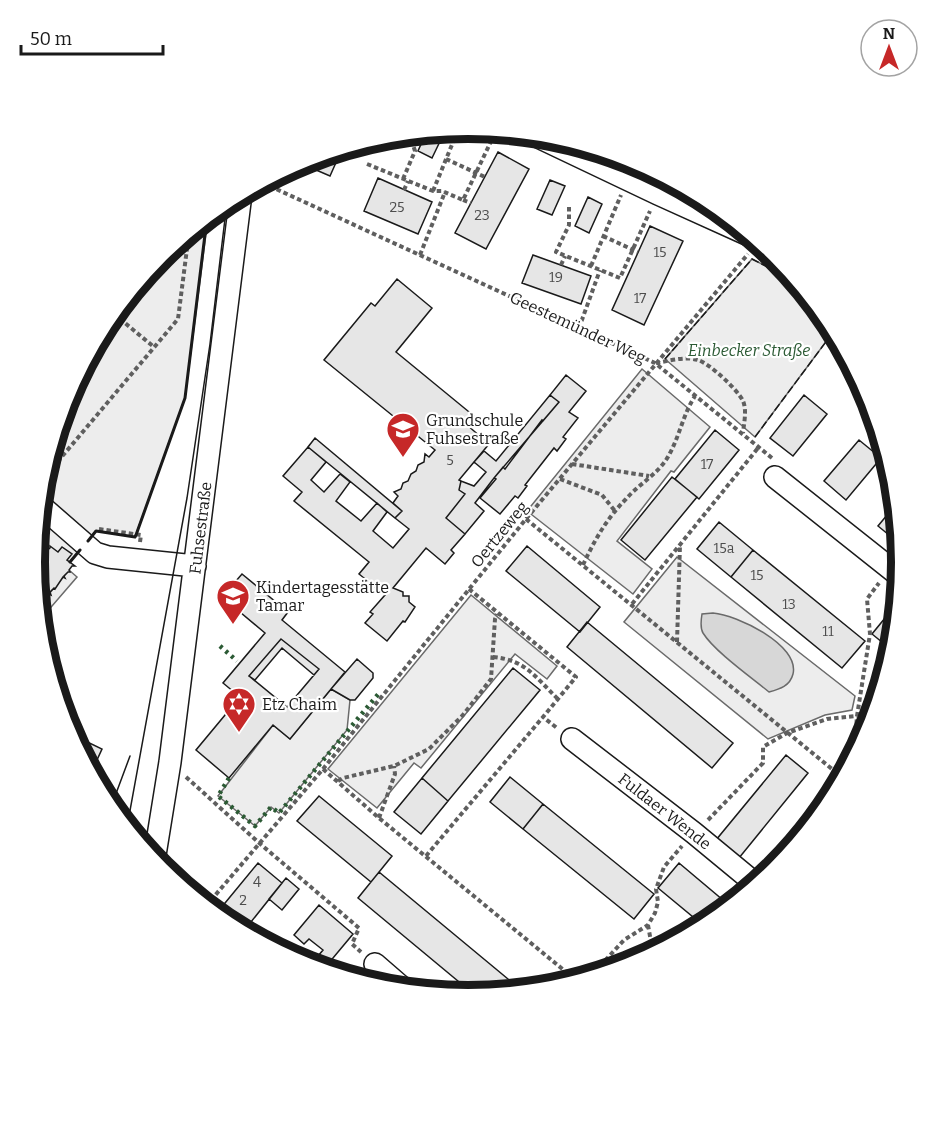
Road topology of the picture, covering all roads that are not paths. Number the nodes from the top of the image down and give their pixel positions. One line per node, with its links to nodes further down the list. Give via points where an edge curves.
1 (567, 151): 3 (street)
2 (239, 206): 6 (street, Fuhsestraße)
3 (738, 236)
4 (775, 477): 7 (street)
5 (48, 513): 6 (street, via 95,553)
6 (195, 566): 9 (street, Fuhsestraße)
7 (892, 570)
8 (572, 739): 10 (street, Fuldaer Wende)
9 (156, 848)
10 (750, 879)
11 (375, 964): 12 (street)
12 (392, 979)

